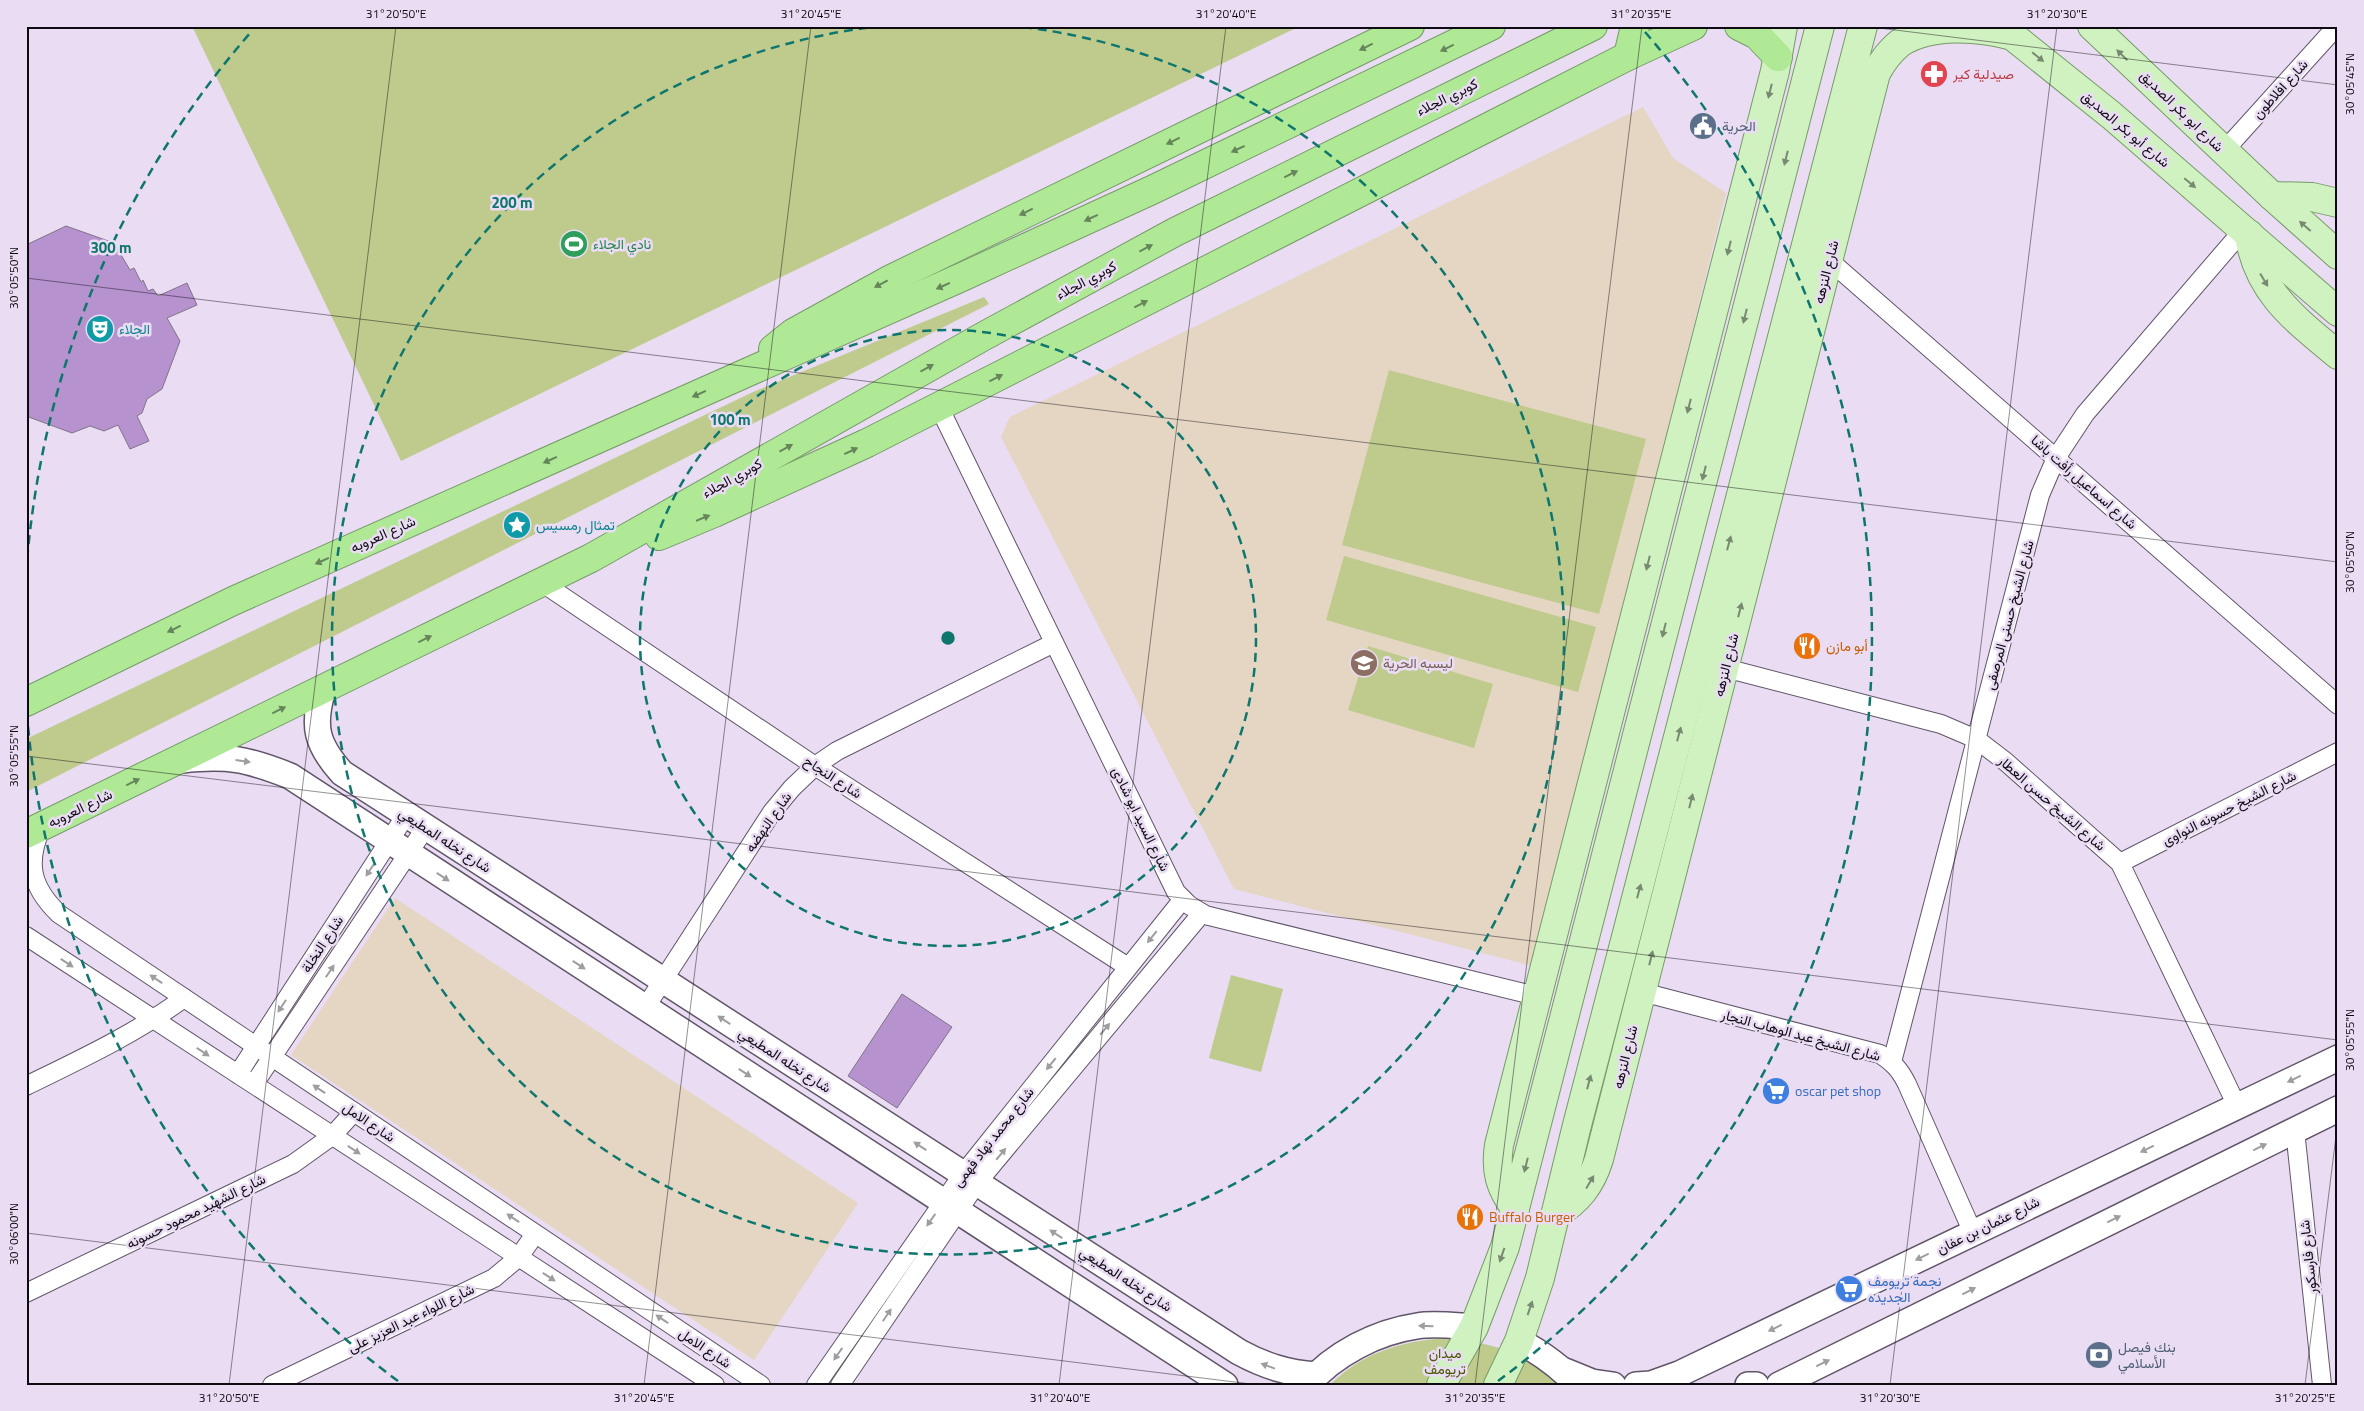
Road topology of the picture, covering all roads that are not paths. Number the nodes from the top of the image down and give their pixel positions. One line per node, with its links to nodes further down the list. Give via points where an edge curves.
1 (1410, 26): 24 (highway, one-way to 24, via 891,278 793,333)
2 (1491, 26): 24 (highway, one-way to 24, via 1152,190)
3 (1593, 26): 27 (highway, كوبري الجلاء, one-way to 3, via 1175,232)
4 (1635, 26): 14 (highway)
5 (1694, 26): 14 (highway)
6 (1739, 26): 15 (highway, via 1757,36)
7 (1783, 26): 15 (main road)
8 (1820, 26): 66 (main road, one-way to 66)
9 (1863, 26): 67 (main road, one-way to 9)
10 (2092, 26): 16 (main road, شارع ابو بكر الصديق, one-way to 10)
11 (2337, 26): 16 (street, شارع افلاطون)
12 (2006, 31): 13 (main road, شارع النزهه, via 1958,29); 19 (main road, شارع أبو بكر الصديق, one-way to 19)
13 (1893, 35): 21 (main road, شارع النزهه, via 1872,85)
14 (1628, 56): 25 (highway, one-way to 14)
15 (1778, 57): 48 (main road, one-way to 48)
16 (2224, 151): 17 (main road, شارع ابو بكر الصديق)
17 (2272, 196): 18 (main road, via 2312,197); 20 (main road, شارع ابو بكر الصديق, one-way to 17)
18 (2338, 203)
19 (2247, 231): 22 (main road); 23 (main road, one-way to 23, via 2252,256 2276,297); 26 (street, شارع الشيخ حسنى المرصفى, via 2085,414)
20 (2338, 255)
21 (1830, 261): 26 (street, شارع اسماعيل رأفت باشا); 30 (main road, شارع النزهه, one-way to 21)
22 (2333, 309)
23 (2338, 355)
24 (744, 374): 32 (highway, شارع العروبه, one-way to 32, via 232,601)
25 (939, 407): 27 (highway, one-way to 25, via 714,513); 29 (street, شارع السيد ابو شادى)
26 (2056, 458): 33 (street, شارع اسماعيل رأفت باشا); 34 (street, شارع الشيخ حسنى المرصفى, via 2040,495)
27 (591, 558): 28 (highway, شارع العروبه)
28 (541, 582): 31 (highway, شارع العروبه, one-way to 28); 37 (street, شارع النجاح)
29 (1054, 643): 37 (street, شارع النهضه, via 860,738); 42 (street, شارع السيد ابو شادى, via 1176,892)
30 (1725, 668): 34 (street, شارع الشيخ حسن العطار, via 1941,724); 47 (main road, شارع النزهه, one-way to 30)
31 (323, 689): 36 (highway, شارع العروبه, one-way to 31); 38 (street, شارع نخله المطيعي, via 316,711 317,734 326,756 342,773)
32 (26, 702)
33 (2338, 705)
34 (1976, 739): 41 (street, شارع الشيخ حسن العطار); 55 (street, شارع الشيخ حسنى المرصفى)
35 (2338, 752): 41 (street, شارع الشيخ حسونه النواوى)
36 (177, 761): 39 (highway, شارع العروبه, one-way to 36); 40 (street, one-way to 40, via 216,757 254,762 290,776)
37 (815, 766): 45 (street, شارع النجاح); 46 (street, شارع النهضه, via 772,812)
38 (416, 821): 40 (street, شارع النخلة); 40 (street, شارع النخلة); 46 (street, شارع نخله المطيعي)
39 (34, 830): 49 (street, شارع الامل, one-way to 39, via 59,914 44,900 32,863)
40 (399, 848): 50 (street, one-way to 50); 52 (street, شارع النخلة, one-way to 52); 53 (street, شارع النخلة, one-way to 40)
41 (2120, 863): 59 (street, شارع الشيخ حسن العطار)
42 (1183, 899): 43 (street, شارع السيد ابو شادى); 45 (street, شارع محمد نهاد فهمى, one-way to 45)
43 (1202, 913): 48 (street, شارع السيد ابو شادى); 64 (street, شارع محمد نهاد فهمى, one-way to 43)
44 (26, 936): 51 (street, شارع الامل, one-way to 51)
45 (1128, 967): 64 (street, شارع محمد نهاد فهمى, one-way to 64)
46 (663, 980): 50 (street, شارع النهضه); 64 (street, شارع نخله المطيعي, one-way to 46)
47 (1642, 992): 55 (street, شارع الشيخ عبد الوهاب النجار, via 1880,1054); 67 (main road, شارع النزهه, one-way to 47, via 1577,1199 1594,1177)
48 (1536, 996): 66 (main road, via 1496,1162 1498,1178)
49 (184, 998): 51 (street); 52 (street, شارع الامل)
50 (645, 1008): 65 (street, one-way to 65)
51 (154, 1020): 56 (street, شارع الامل, one-way to 56); 58 (street)
52 (256, 1046): 53 (street, شارع الامل); 56 (street, شارع النخلة)
53 (272, 1057): 57 (street, شارع النخلة); 61 (street, شارع الامل, one-way to 53)
54 (2338, 1058): 59 (street, شارع عثمان بن عفان, one-way to 59)
55 (1892, 1062): 68 (street, شارع الشيخ عبد الوهاب النجار, via 1907,1084)
56 (238, 1074): 57 (street, شارع الامل)
57 (254, 1084): 63 (street, شارع الامل)
58 (26, 1086)
59 (2237, 1106): 68 (street, شارع عثمان بن عفان, one-way to 68)
60 (2338, 1109): 62 (street)
61 (354, 1112): 63 (street, شارع الشهيد محمود حسونه); 69 (street, شارع الامل, one-way to 61)
62 (2294, 1130): 77 (street, one-way to 62); 90 (street, شارع فارسكور)
63 (332, 1136): 70 (street, شارع الامل, one-way to 70); 71 (street, شارع الشهيد محمود حسونه, via 293,1164)
64 (970, 1178): 65 (street, شارع محمد نهاد فهمى); 75 (street, شارع نخله المطيعي, one-way to 64, via 1264,1365 1239,1352)
65 (950, 1207): 81 (street, شارع محمد نهاد فهمى, one-way to 81); 82 (street, شارع محمد نهاد فهمى, one-way to 65); 83 (street)
66 (1515, 1208): 72 (main road, one-way to 72, via 1491,1287)
67 (1555, 1215): 73 (main road, one-way to 67, via 1540,1278)
68 (1972, 1233): 76 (street, شارع عثمان بن عفان, one-way to 76)
69 (536, 1234): 70 (street, شارع اللواء عبد العزيز على); 80 (street, شارع الامل, one-way to 69)
70 (519, 1257): 78 (street, شارع اللواء عبد العزيز على, via 494,1278); 79 (street, شارع الامل, one-way to 79)
71 (26, 1293)
72 (1474, 1327): 75 (street, one-way to 75, via 1417,1326 1363,1342); 84 (main road)
73 (1519, 1341): 74 (street, via 1543,1354); 85 (main road)
74 (1571, 1378): 86 (street)
75 (1311, 1380)
76 (1677, 1380): 87 (street, شارع عثمان بن عفان)
77 (1784, 1384)
78 (272, 1385)
79 (714, 1385)
80 (761, 1385)
81 (816, 1385)
82 (840, 1385)
83 (1225, 1385)
84 (1442, 1385)
85 (1498, 1385)
86 (1613, 1385)
87 (1636, 1385)
88 (1748, 1385): 89 (street)
89 (1756, 1385)
90 (2322, 1385)

